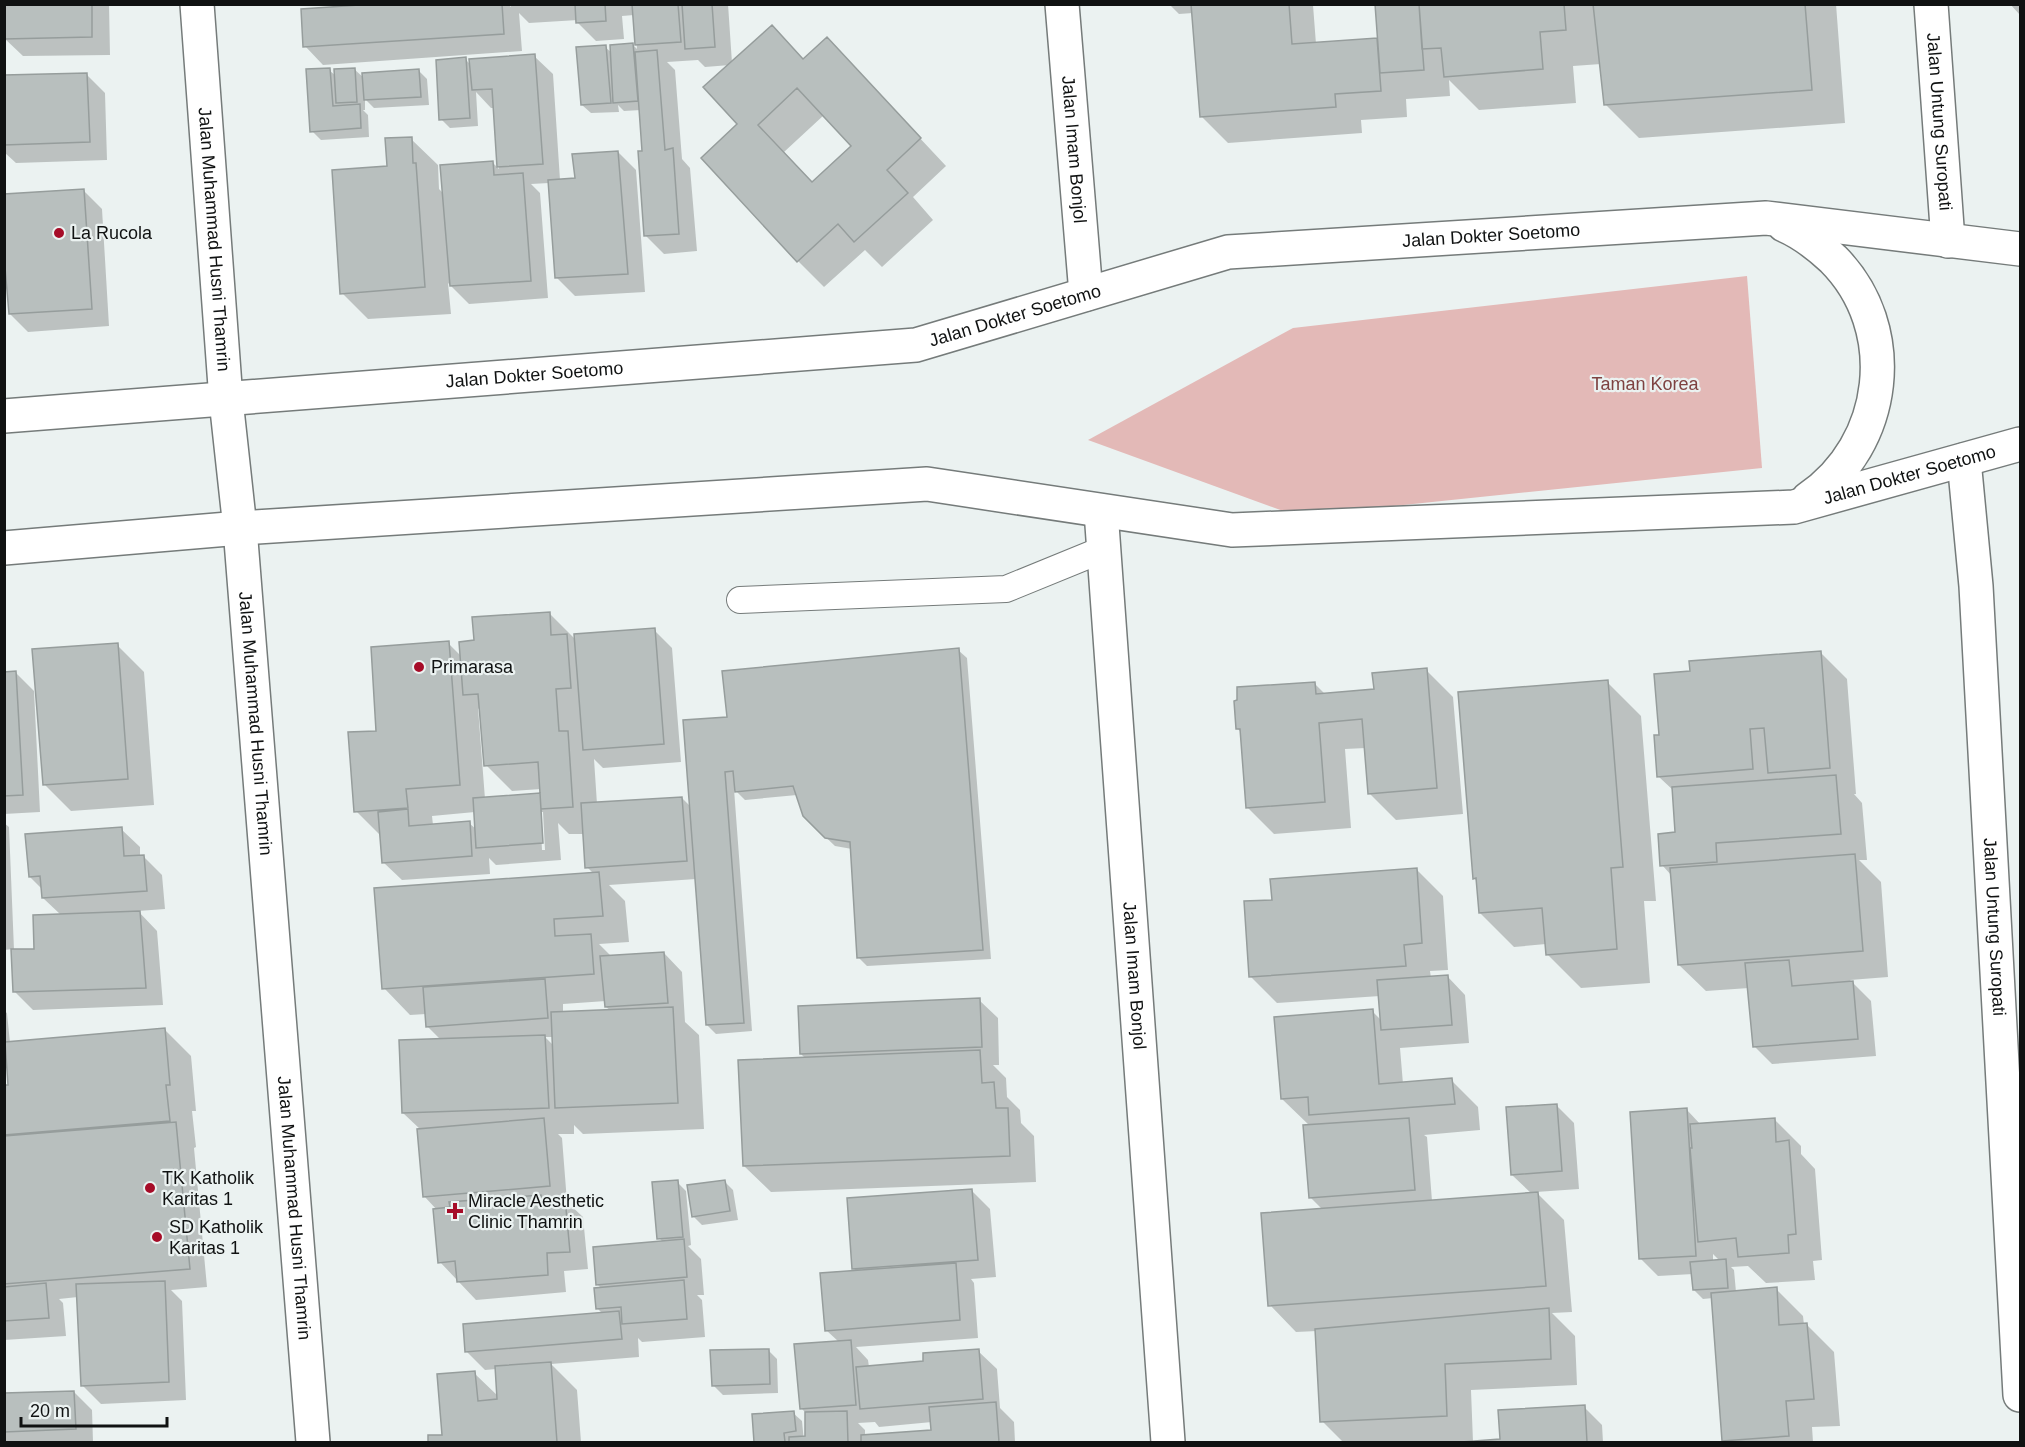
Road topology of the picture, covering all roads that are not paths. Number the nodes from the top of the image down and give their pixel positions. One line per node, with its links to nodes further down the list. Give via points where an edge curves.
1 (197, 4): 8 (main road, Jalan Muhammad Husni Thamrin)
2 (1062, 4): 7 (main road, Jalan Imam Bonjol)
3 (1931, 4): 5 (main road, Jalan Untung Suropati)
4 (1766, 218): 5 (main road, Jalan Dokter Soetomo); 7 (main road, Jalan Dokter Soetomo, via 1227,252); 12 (main road, via 1794,229 1842,269 1860,294 1877,354 1871,415 1859,443 1842,469)
5 (1948, 241): 6 (main road, Jalan Dokter Soetomo)
6 (2020, 249)
7 (1086, 294): 8 (main road, Jalan Dokter Soetomo, via 916,345)
8 (226, 400): 9 (main road, Jalan Dokter Soetomo); 14 (main road, Jalan Muhammad Husni Thamrin)
9 (4, 416)
10 (2020, 444): 11 (main road, Jalan Dokter Soetomo)
11 (1964, 460): 12 (main road, Jalan Dokter Soetomo); 18 (main road, Jalan Untung Suropati, via 1976,586)
12 (1794, 507): 13 (main road, Jalan Dokter Soetomo, via 1232,530)
13 (1101, 511): 14 (main road, Jalan Dokter Soetomo, via 927,484); 16 (main road, Jalan Imam Bonjol)
14 (240, 528): 15 (main road, Jalan Dokter Soetomo); 19 (main road, Jalan Muhammad Husni Thamrin)
15 (4, 548)
16 (1104, 549): 17 (lane, via 1006,589); 20 (main road, Jalan Imam Bonjol)
17 (740, 600)
18 (2020, 1395)
19 (313, 1443)
20 (1168, 1443)

